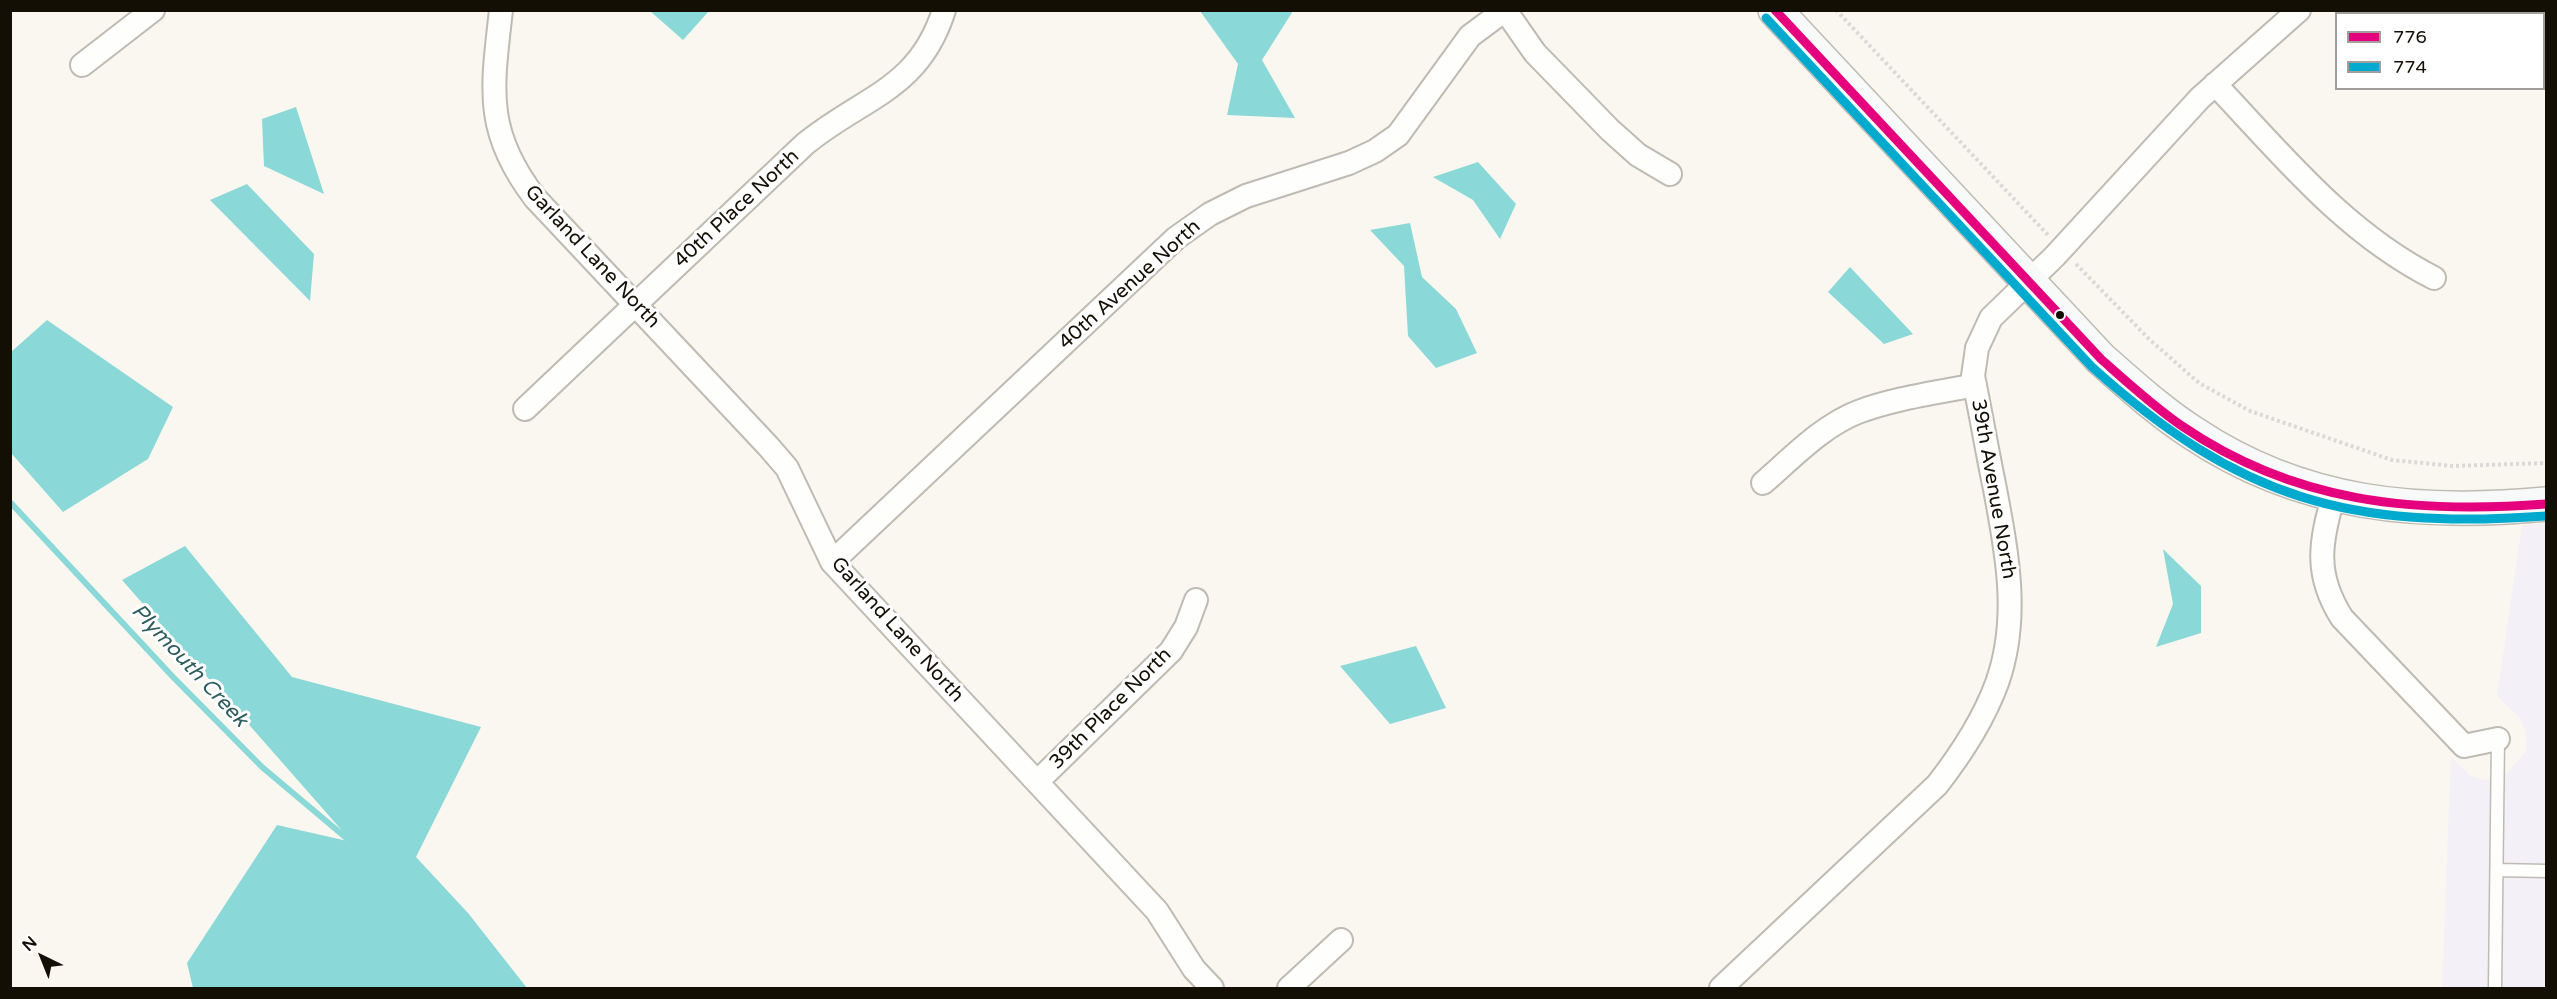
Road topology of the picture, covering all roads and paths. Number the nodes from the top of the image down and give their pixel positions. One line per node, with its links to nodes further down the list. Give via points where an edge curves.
1 (153, 10): 8 (street)
2 (501, 10): 14 (street, Garland Lane North, via 494,106 501,140 515,172)
3 (944, 10): 14 (street, 40th Place North, via 927,51 905,76 806,144)
4 (1505, 10): 10 (street, via 1535,53 1610,130 1638,155); 21 (street, 40th Avenue North, via 1470,36 1398,135 1375,151 1246,196 1210,214 1176,238)
5 (1775, 10): 13 (street)
6 (1836, 10): 11 (path)
7 (2299, 10): 9 (street, 39th Avenue North)
8 (82, 65)
9 (2215, 84): 11 (street, 39th Avenue North); 12 (street, via 2333,208 2370,239)
10 (1670, 174)
11 (2061, 249): 13 (street, 39th Avenue North); 17 (path, via 2149,339 2199,383 2250,411 2392,460 2453,466)
12 (2433, 278)
13 (2029, 282): 15 (street, 39th Avenue North, via 2002,306 1982,333 1973,376); 19 (street, via 2101,359 2194,434 2245,463)
14 (636, 305): 16 (street, 40th Place North); 21 (street, Garland Lane North, via 787,468)
15 (1975, 386): 18 (street, via 1858,412 1811,442); 30 (street, 39th Avenue North, via 2011,592 2007,639 1993,692 1965,748 1937,785)
16 (525, 409)
17 (2547, 464)
18 (1763, 483)
19 (2334, 494): 20 (street, via 2417,509); 23 (street, via 2322,537 2323,567 2330,599 2342,618 2464,746)
20 (2547, 504)
21 (832, 562): 24 (street, Garland Lane North)
22 (1196, 600): 24 (street, 39th Place North, via 1171,651)
23 (2498, 739): 25 (lane)
24 (1037, 782): 28 (street, Garland Lane North, via 1158,911 1194,969)
25 (2497, 870): 26 (lane); 31 (lane)
26 (2547, 871)
27 (1341, 940): 29 (street)
28 (1212, 988)
29 (1288, 988)
30 (1721, 988)
31 (2495, 988)

